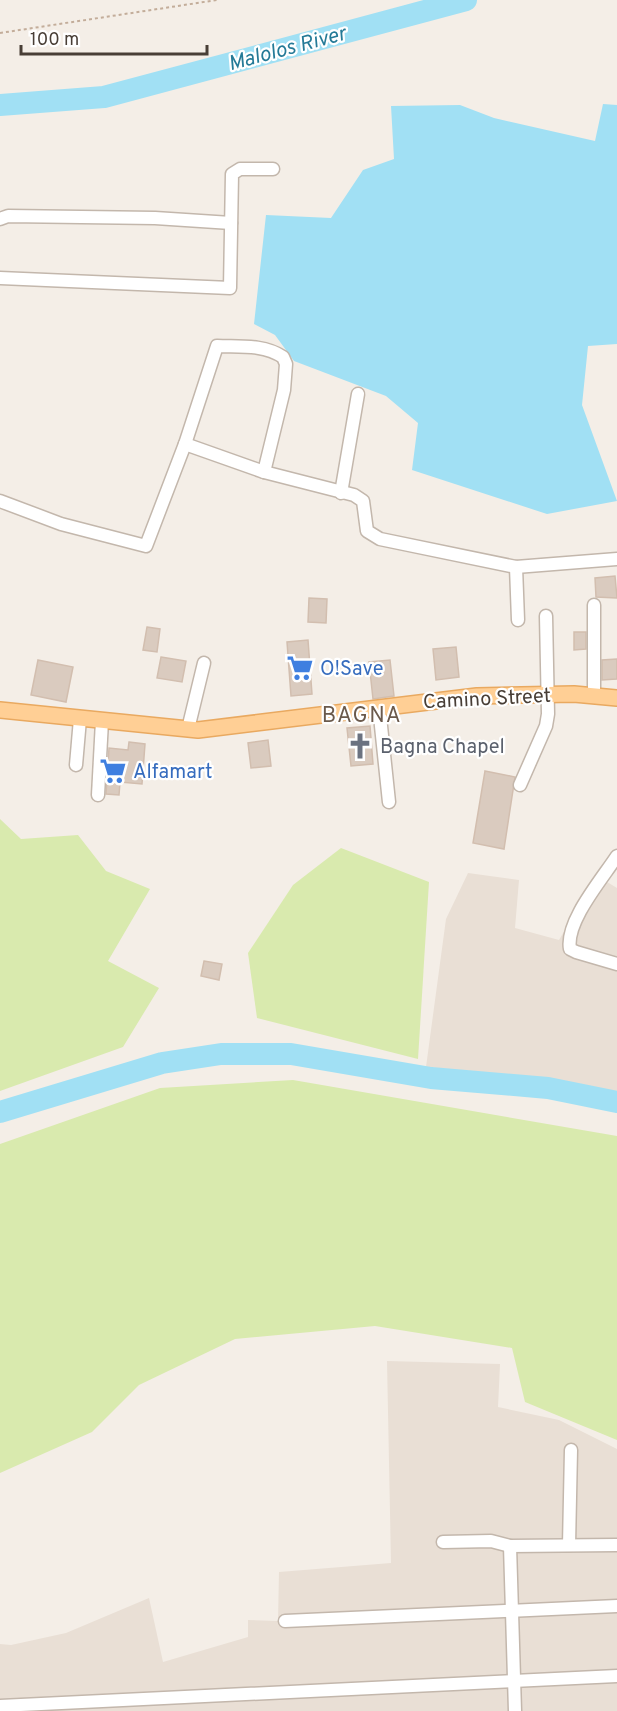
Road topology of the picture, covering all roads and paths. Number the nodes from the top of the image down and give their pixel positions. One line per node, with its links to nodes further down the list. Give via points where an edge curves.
1 (217, 0): 2 (path)
2 (0, 33)
3 (273, 169): 5 (street, via 235,170)
4 (0, 219): 5 (street, via 57,216)
5 (231, 223): 6 (street, via 230,288)
6 (0, 278)
7 (358, 394): 10 (street)
8 (185, 444): 9 (street); 9 (street, via 217,346 273,351 283,357 287,374); 11 (street, via 146,546 61,524)
9 (264, 472): 10 (street)
10 (341, 493): 13 (street, via 363,501 367,531 380,539)
11 (0, 501)
12 (617, 559): 13 (street)
13 (516, 567): 16 (street)
14 (594, 605): 19 (street)
15 (546, 616): 18 (street)
16 (518, 620)
17 (204, 663): 25 (street)
18 (546, 694): 19 (main road, Camino Street); 21 (main road, Camino Street, via 477,696); 27 (street, via 546,726)
19 (594, 696): 20 (main road, Camino Street)
20 (617, 698)
21 (379, 707): 25 (main road, Camino Street); 29 (street)
22 (0, 710): 23 (main road, Camino Street)
23 (80, 719): 24 (main road, Camino Street); 26 (street)
24 (102, 721): 25 (main road, Camino Street); 28 (street)
25 (188, 729)
26 (76, 765)
27 (520, 784)
28 (98, 795)
29 (389, 802)
30 (617, 856): 31 (street, via 573,924 569,943 576,952)
31 (617, 964)
32 (571, 1450): 34 (street)
33 (443, 1542): 36 (street, via 491,1541)
34 (568, 1545): 35 (street); 36 (street)
35 (617, 1545)
36 (510, 1546): 38 (street)
37 (617, 1606): 38 (street)
38 (512, 1612): 39 (street); 41 (street)
39 (285, 1621)
40 (617, 1676): 41 (street)
41 (514, 1683): 42 (street); 43 (street)
42 (0, 1706)
43 (515, 1711)

